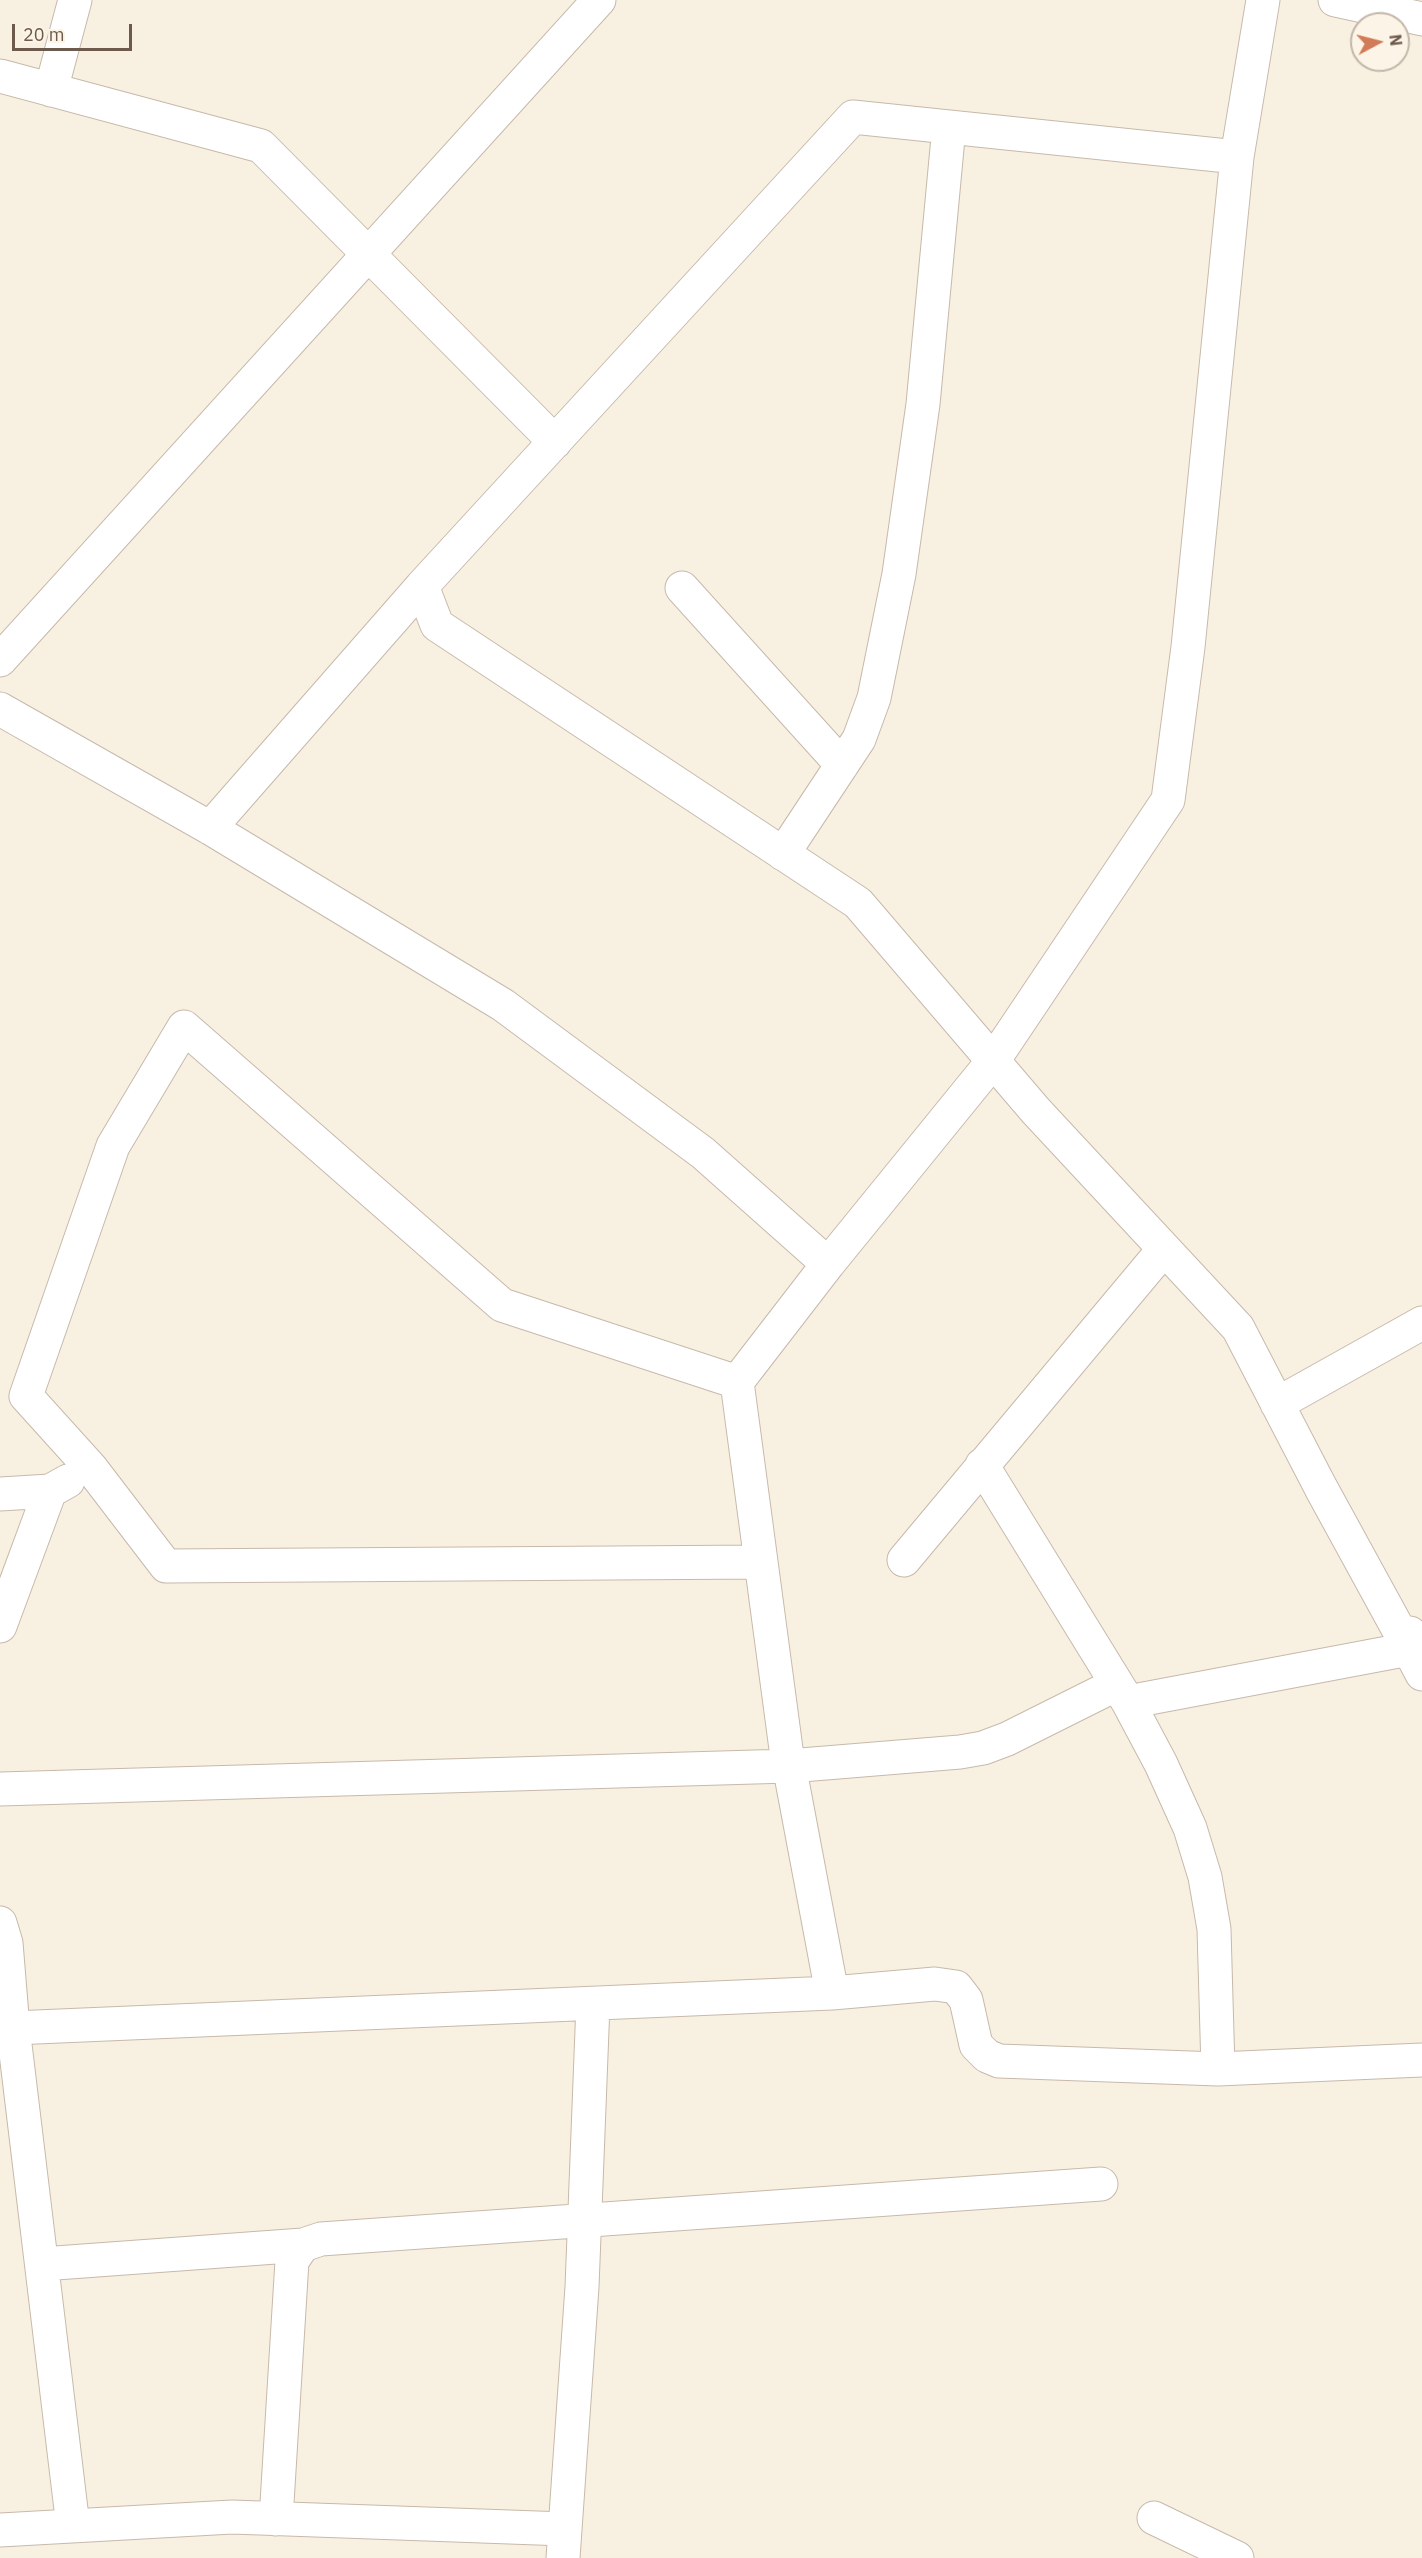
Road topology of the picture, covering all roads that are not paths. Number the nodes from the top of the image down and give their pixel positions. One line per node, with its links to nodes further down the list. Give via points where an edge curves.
1 (75, 0): 7 (street)
2 (599, 0): 10 (street)
3 (1263, 0): 9 (street)
4 (1335, 0): 5 (street)
5 (1422, 19)
6 (0, 76): 7 (street)
7 (51, 90): 10 (street, via 261,146)
8 (949, 127): 9 (street); 11 (street, via 853,117); 16 (street, via 923,404 900,574 874,698 859,739)
9 (1237, 157): 19 (street, via 1188,647 1168,800)
10 (369, 256): 11 (street); 14 (street)
11 (555, 442): 12 (street)
12 (422, 586): 17 (street); 18 (street, via 437,625)
13 (682, 588): 16 (street)
14 (0, 660)
15 (0, 709): 17 (street)
16 (842, 765): 18 (street)
17 (210, 828): 21 (street, via 503,1005 703,1153)
18 (783, 854): 19 (street, via 858,903)
19 (993, 1060): 20 (street, via 1036,1112); 21 (street)
20 (1164, 1249): 24 (street, via 1238,1328); 25 (street)
21 (828, 1264): 23 (street)
22 (1422, 1323): 24 (street)
23 (737, 1382): 26 (street, via 502,1305 184,1027 113,1146 26,1396); 30 (street)
24 (1277, 1404): 32 (street)
25 (982, 1466): 29 (street); 33 (street)
26 (91, 1468): 27 (street); 30 (street, via 166,1566)
27 (50, 1491): 28 (street); 31 (street)
28 (0, 1494)
29 (904, 1560)
30 (761, 1562): 34 (street)
31 (0, 1626)
32 (1414, 1647): 33 (street)
33 (1123, 1693): 34 (street, via 983,1748); 41 (street, via 1190,1828 1205,1877 1214,1929)
34 (789, 1767): 35 (street); 37 (street)
35 (0, 1789)
36 (2, 1936): 39 (street)
37 (832, 1993): 38 (street); 41 (street, via 935,1984 956,1987 966,2000 976,2045 999,2061)
38 (593, 2004): 39 (street); 43 (street)
39 (13, 2028): 45 (street)
40 (1422, 2060): 41 (street)
41 (1218, 2069)
42 (1101, 2184): 43 (street)
43 (585, 2222): 44 (street, via 321,2240); 50 (street)
44 (303, 2246): 45 (street); 47 (street, via 292,2260)
45 (42, 2264): 48 (street)
46 (1154, 2518): 51 (street)
47 (276, 2519): 48 (street, via 232,2517); 50 (street)
48 (73, 2526): 49 (street)
49 (0, 2530)
50 (564, 2544)
51 (1237, 2558)

